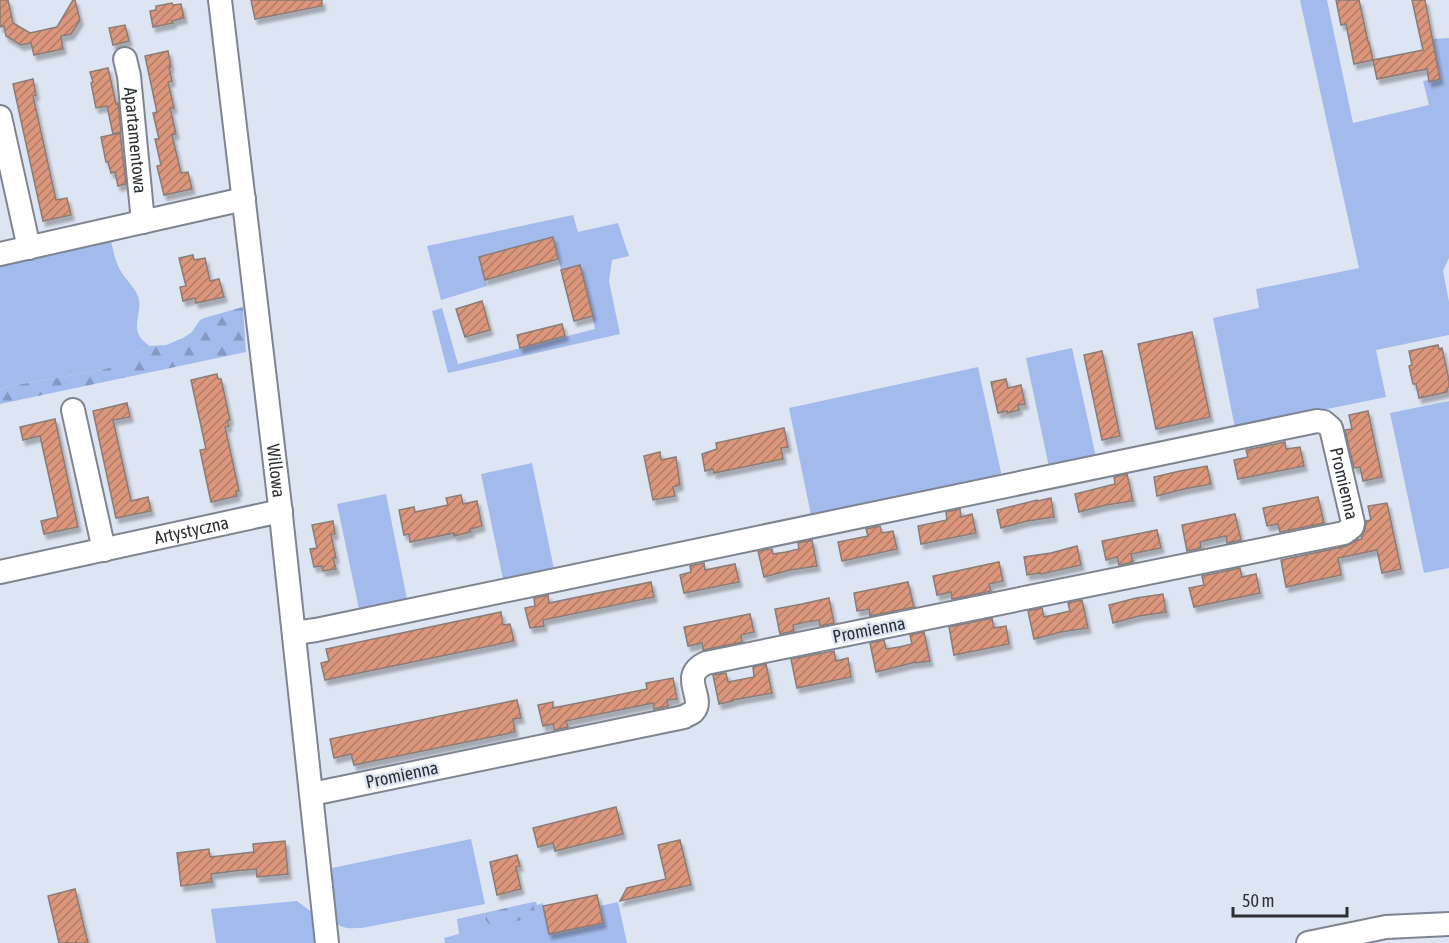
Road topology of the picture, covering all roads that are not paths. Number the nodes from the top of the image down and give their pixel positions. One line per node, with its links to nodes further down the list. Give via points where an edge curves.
1 (220, 0): 4 (street, Willowa)
2 (125, 59): 5 (street, Apartamentowa)
3 (0, 117): 6 (street)
4 (244, 199): 5 (street); 9 (street, Willowa)
5 (143, 222): 6 (street)
6 (29, 248): 7 (street)
7 (0, 254)
8 (73, 410): 10 (street)
9 (281, 511): 10 (street, Artystyczna); 12 (street, Willowa)
10 (104, 550): 11 (street, Artystyczna)
11 (0, 572)
12 (294, 633): 13 (street, Willowa); 13 (street, Promienna, via 1317,421 1331,428 1353,523 1344,533 706,663 692,676 696,708 684,717)
13 (312, 794): 15 (street, Willowa)
14 (1449, 924): 16 (street, via 1386,927)
15 (327, 943)
16 (1308, 943)

